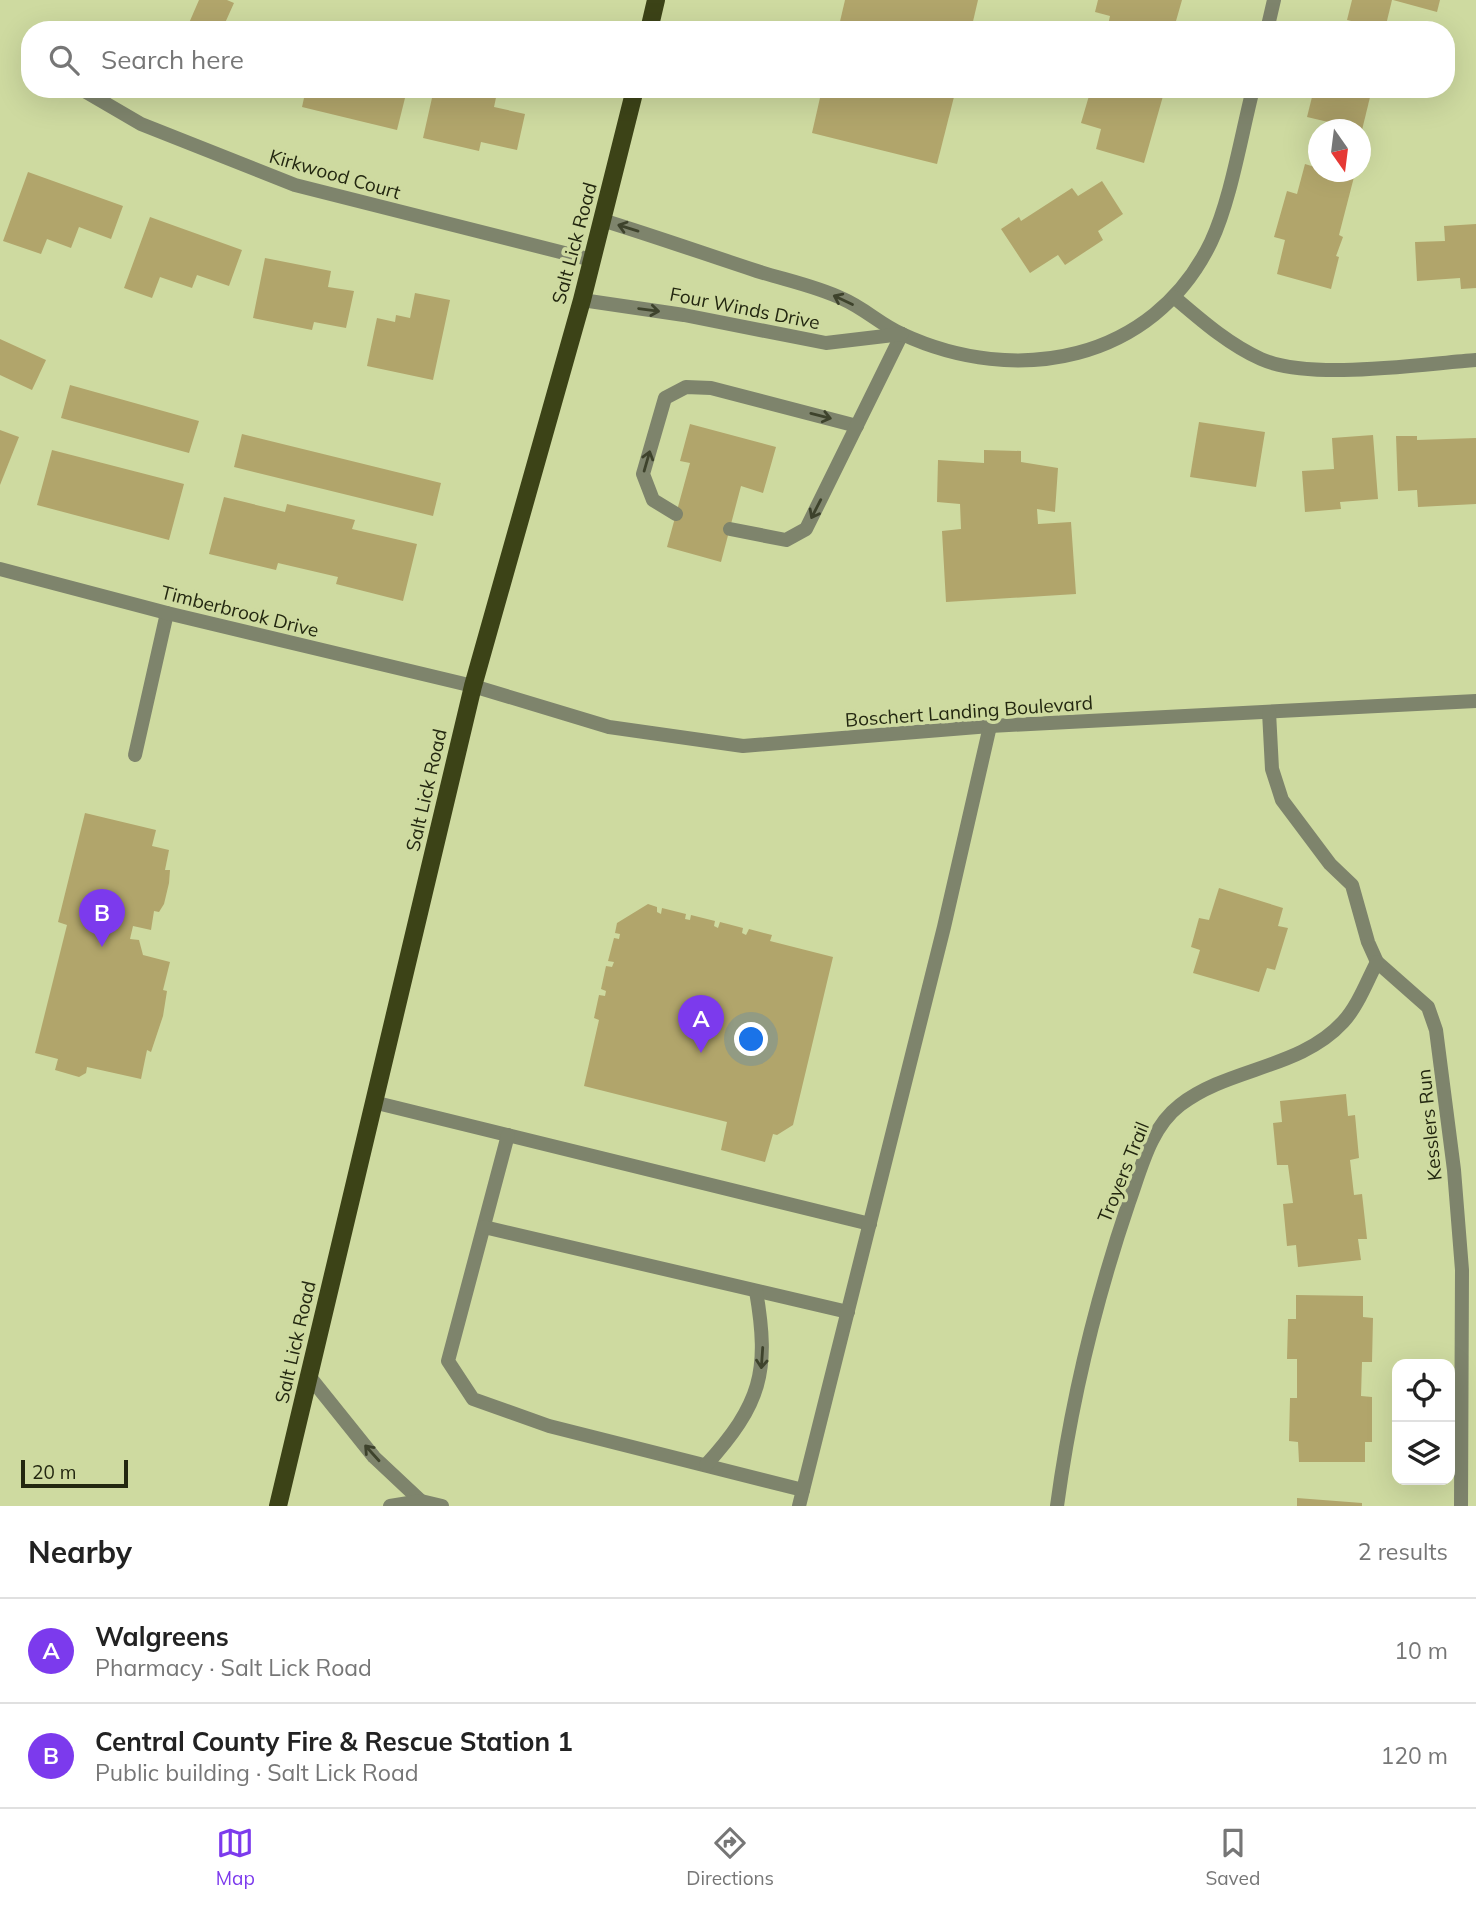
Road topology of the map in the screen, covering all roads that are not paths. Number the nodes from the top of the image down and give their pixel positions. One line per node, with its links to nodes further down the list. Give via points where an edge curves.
1 (656, 0): 3 (main road)
2 (1274, 0): 4 (street)
3 (651, 21)
4 (1269, 21)
5 (96, 98): 9 (street, Kirkwood Court, via 141,124 295,185)
6 (633, 98): 8 (main road, Salt Lick Road)
7 (1251, 98): 10 (street, Four Winds Drive, via 1211,242)
8 (602, 220): 9 (main road, Salt Lick Road); 12 (street, Four Winds Drive, one-way to 8, via 842,299)
9 (592, 260): 11 (main road, Salt Lick Road)
10 (1174, 297): 12 (street, Four Winds Drive, via 1122,337 1094,349 1035,361 964,354); 13 (street, via 1229,341 1264,360 1325,371)
11 (582, 300): 12 (street, Four Winds Drive, one-way to 12, via 826,343); 19 (main road, Salt Lick Road)
12 (902, 334): 14 (street)
13 (1476, 360)
14 (858, 426): 15 (street, one-way to 14, via 653,500 643,474 665,398 686,387 711,388); 16 (street, one-way to 16, via 806,529 786,540)
15 (676, 514)
16 (730, 529)
17 (0, 569): 18 (street, Timberbrook Drive)
18 (167, 613): 19 (street, Timberbrook Drive); 23 (street)
19 (472, 686): 22 (street, Boschert Landing Boulevard, via 609,727 743,747); 25 (main road, Salt Lick Road)
20 (1476, 701): 21 (street, Boschert Landing Boulevard)
21 (1269, 712): 22 (street, Boschert Landing Boulevard); 24 (street, Kesslers Run, via 1272,769 1282,800 1330,864 1352,885)
22 (990, 726): 27 (street)
23 (135, 754)
24 (1377, 961): 39 (street, Troyers Trail, via 1345,1020 1326,1038 1295,1056 1225,1081 1180,1105 1159,1126 1118,1237 1080,1369); 40 (street, Kesslers Run, via 1428,1007 1441,1059 1462,1270)
25 (373, 1102): 26 (street); 31 (main road, Salt Lick Road)
26 (508, 1135): 27 (street); 28 (street)
27 (870, 1224): 30 (street)
28 (484, 1227): 29 (street); 32 (street, via 449,1361 473,1399 549,1426)
29 (756, 1290): 30 (street); 32 (street, one-way to 32, via 764,1334 761,1377 748,1414)
30 (848, 1312): 33 (street)
31 (309, 1376): 34 (street, one-way to 31, via 374,1457); 35 (main road, Salt Lick Road)
32 (706, 1465): 33 (street)
33 (803, 1490): 38 (street)
34 (421, 1501): 36 (street); 37 (street)
35 (278, 1506)
36 (390, 1506)
37 (442, 1506)
38 (799, 1506)
39 (1057, 1506)
40 (1461, 1506)

